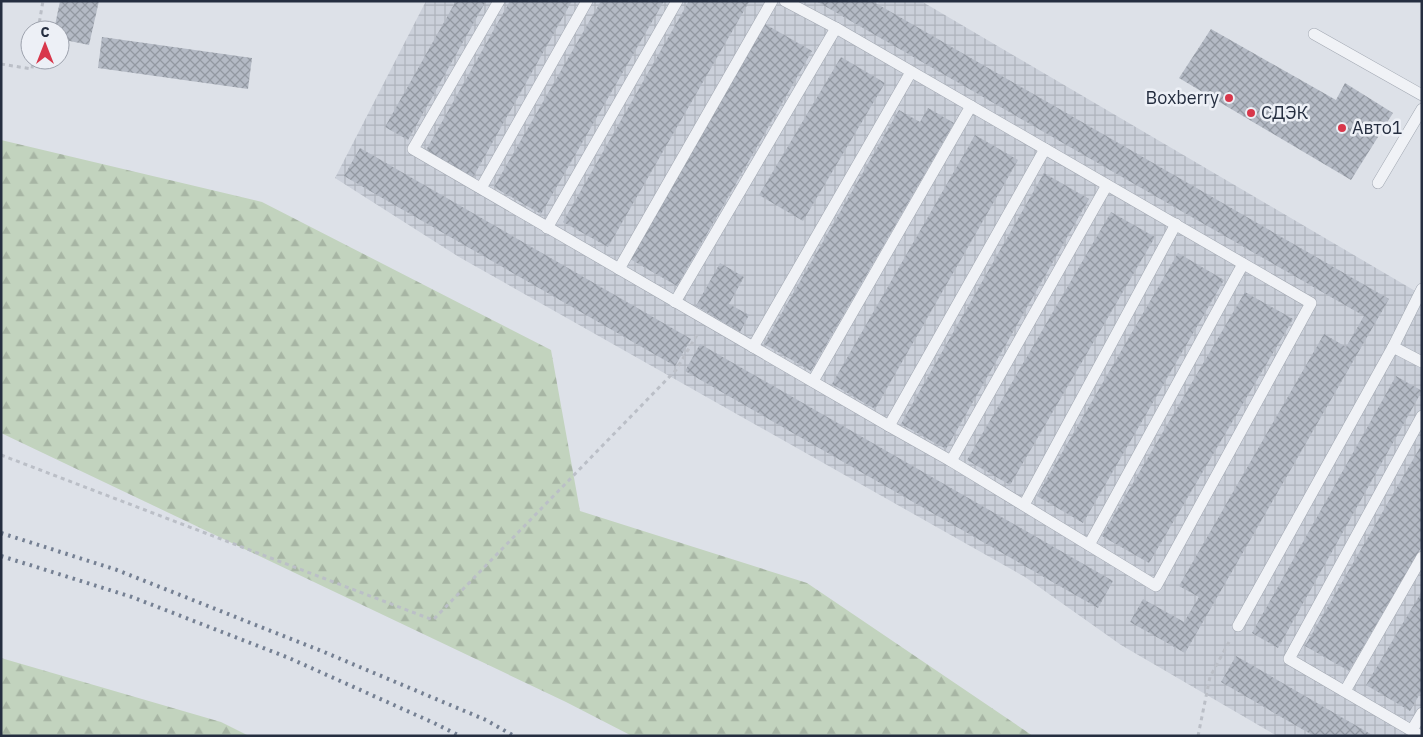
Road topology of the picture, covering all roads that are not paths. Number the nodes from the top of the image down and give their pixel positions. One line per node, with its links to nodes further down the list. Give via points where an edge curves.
1 (498, 1): 15 (lane, via 413,149)
2 (587, 1): 15 (lane)
3 (677, 1): 17 (lane)
4 (772, 1): 19 (lane)
5 (785, 1): 6 (lane)
6 (836, 28): 8 (lane); 21 (lane)
7 (1314, 34): 9 (lane)
8 (911, 72): 10 (lane); 23 (lane)
9 (1422, 94)
10 (972, 106): 12 (lane); 25 (lane)
11 (1422, 109): 13 (lane)
12 (1046, 149): 14 (lane); 27 (lane)
13 (1378, 183)
14 (1107, 185): 16 (lane); 28 (lane)
15 (481, 188): 17 (lane)
16 (1176, 224): 18 (lane); 29 (lane)
17 (548, 228): 19 (lane)
18 (1243, 264): 30 (lane); 30 (lane, via 1311,303 1156,586)
19 (618, 269): 21 (lane)
20 (1422, 289): 22 (lane)
21 (675, 302): 23 (lane)
22 (1393, 346): 24 (lane); 32 (lane)
23 (753, 347): 25 (lane)
24 (1422, 362)
25 (813, 381): 27 (lane)
26 (1422, 416): 33 (lane, via 1289,659)
27 (889, 426): 28 (lane)
28 (951, 460): 29 (lane)
29 (1024, 505): 30 (lane)
30 (1089, 545)
31 (1422, 557): 33 (lane)
32 (1238, 626)
33 (1345, 692): 35 (lane)
34 (1422, 713): 35 (lane)
35 (1417, 733)

